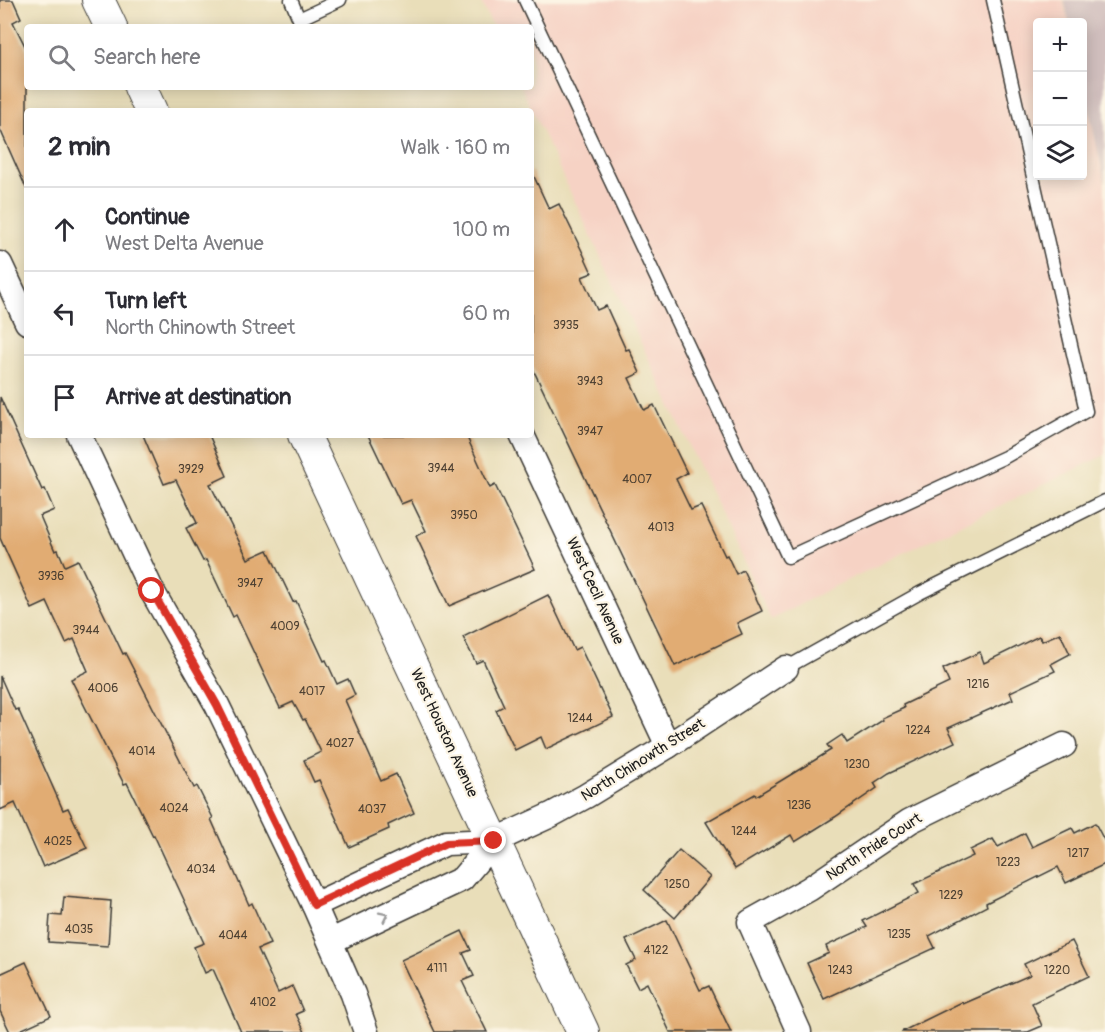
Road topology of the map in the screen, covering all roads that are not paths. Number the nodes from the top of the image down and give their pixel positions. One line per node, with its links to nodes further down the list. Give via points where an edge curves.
1 (98, 0): 6 (street)
2 (291, 0): 3 (lane, via 299,19)
3 (340, 0)
4 (525, 0): 5 (lane, via 788,557 1005,457 1086,411)
5 (993, 0)
6 (110, 24)
7 (141, 90): 8 (street)
8 (150, 108)
9 (0, 264): 10 (street)
10 (24, 316)
11 (81, 438): 19 (street, via 152,591 217,705)
12 (305, 438): 18 (street, West Houston Avenue)
13 (523, 438): 17 (street, West Cecil Avenue)
14 (1105, 501): 15 (lane, via 920,593)
15 (786, 668): 17 (street, North Chinowth Street)
16 (1064, 745): 23 (street, North Pride Court, via 910,821 809,889 750,922)
17 (669, 746): 18 (street, North Chinowth Street, via 586,796)
18 (494, 841): 19 (street, North Chinowth Street, via 446,843); 20 (street, North Chinowth Street, one-way to 18, via 462,879); 22 (street, West Houston Avenue)
19 (314, 905): 20 (street)
20 (331, 941): 21 (street)
21 (366, 1032)
22 (583, 1032)
23 (799, 1032)

